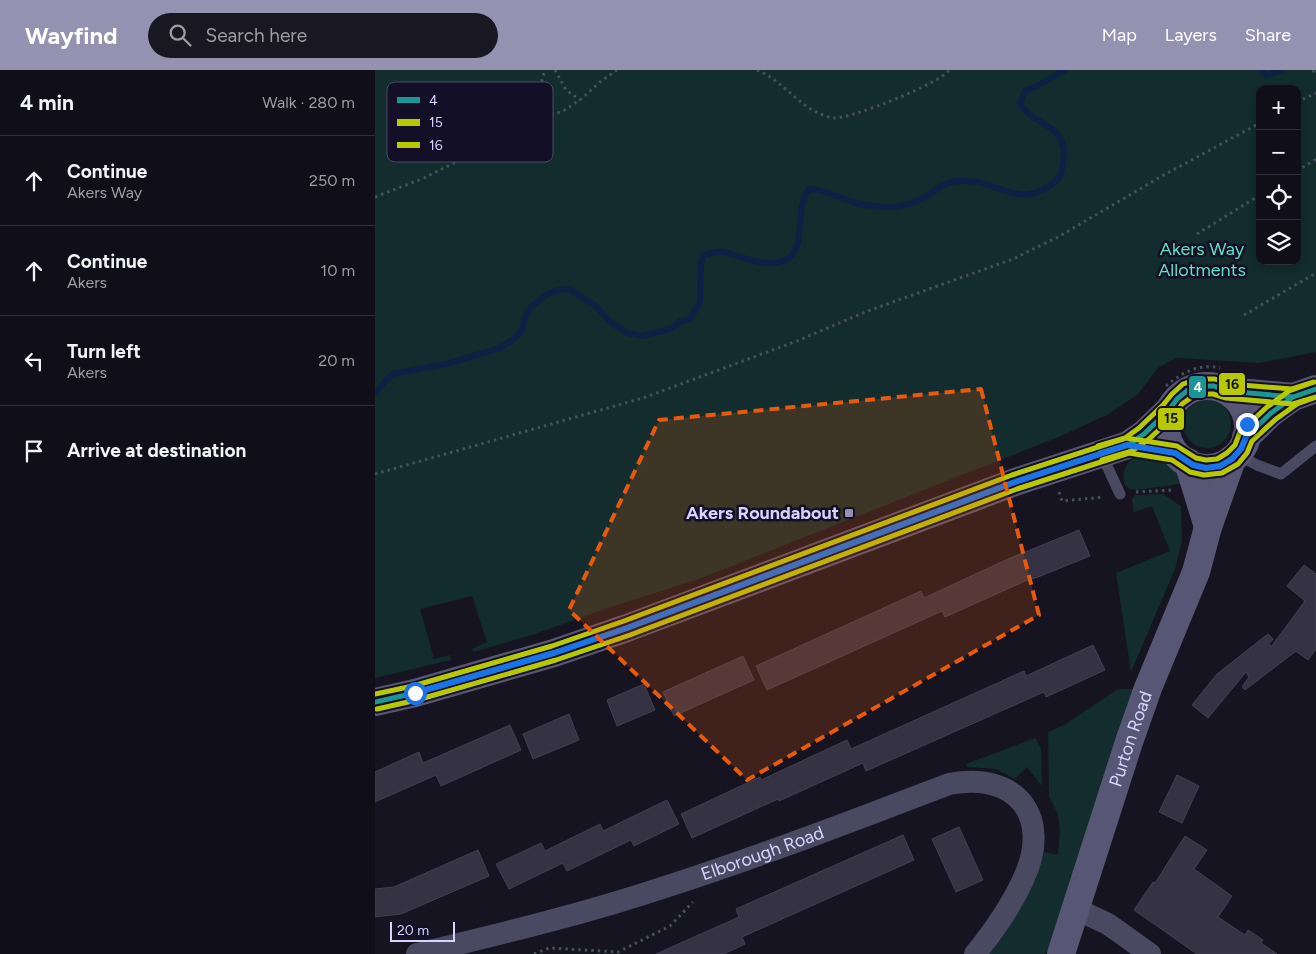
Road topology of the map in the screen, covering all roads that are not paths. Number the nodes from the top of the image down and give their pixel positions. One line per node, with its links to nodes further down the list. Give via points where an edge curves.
1 (1227, 391): 2 (main road, Purton Road); 3 (main road, via 1214,386 1188,390); 6 (main road, via 1244,410 1247,424)
2 (1304, 393): 6 (main road, Purton Road, via 1271,413)
3 (1169, 410): 4 (main road); 8 (main road, via 1167,436)
4 (1127, 445): 7 (main road); 8 (main road)
5 (1316, 446): 6 (lane, via 1281,474 1257,465)
6 (1238, 450): 8 (main road, via 1220,466 1206,468); 10 (main road, Purton Road)
7 (1101, 453): 9 (lane); 11 (main road, via 1015,482 627,628 528,661)
8 (1182, 458): 10 (main road)
9 (1120, 494)
10 (1208, 527): 12 (main road, Purton Road, via 1196,572 1125,752)
11 (375, 702)
12 (1076, 909): 15 (main road, Purton Road); 16 (street, via 1108,924)
13 (417, 954): 14 (street, Elborough Road, via 503,934 665,888 828,831 949,784 982,781 1008,789 1023,803 1033,826 1033,844 1024,880)
14 (975, 954)
15 (1061, 954)
16 (1150, 954)

